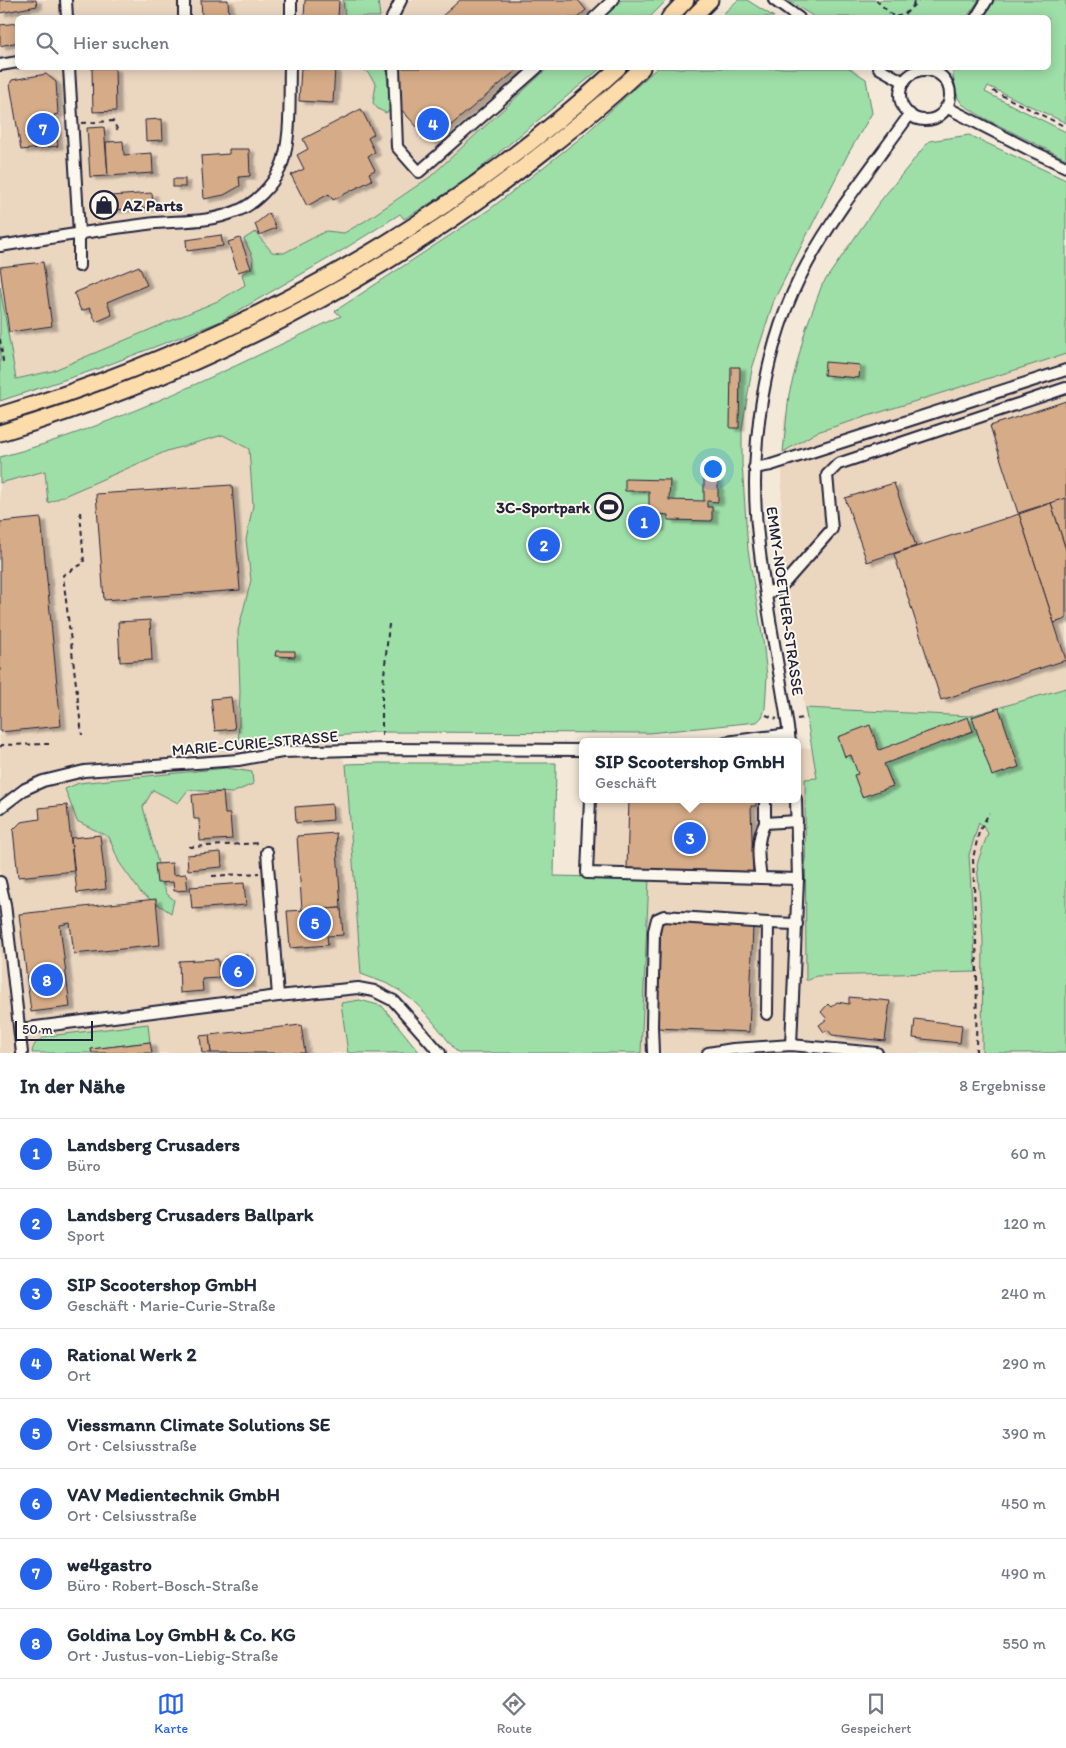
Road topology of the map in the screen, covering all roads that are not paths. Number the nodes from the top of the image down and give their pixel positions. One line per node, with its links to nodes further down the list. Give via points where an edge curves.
1 (66, 0): 10 (street)
2 (184, 0): 11 (street)
3 (291, 0): 12 (street)
4 (401, 0): 13 (street)
5 (614, 0): 14 (street)
6 (686, 0): 15 (highway)
7 (710, 0): 16 (highway)
8 (774, 0): 17 (street)
9 (988, 0): 18 (street)
10 (67, 15)
11 (184, 15)
12 (291, 15)
13 (394, 15)
14 (597, 15)
15 (671, 15)
16 (695, 15)
17 (795, 15)
18 (978, 15)
19 (15, 62): 20 (street)
20 (0, 65)
21 (70, 70): 33 (street)
22 (290, 70): 33 (street, via 286,148 272,183 255,199 238,211 201,222 150,224)
23 (394, 70): 24 (street, via 397,147 419,172)
24 (535, 70)
25 (616, 70): 38 (highway, via 497,168 403,232 339,270 264,311 193,344 115,376)
26 (640, 70): 39 (highway, via 599,107 468,210 347,285 192,363 123,392)
27 (883, 70): 29 (street)
28 (941, 71): 29 (street, via 916,72); 30 (street, via 949,92)
29 (904, 82): 31 (street, via 901,103)
30 (946, 107): 31 (street, via 930,119); 32 (street)
31 (910, 114): 40 (street, EMMY-NOETHER-STRASSE, via 828,229 789,303 764,389)
32 (1066, 167)
33 (79, 233): 34 (street); 35 (street)
34 (0, 246)
35 (79, 266)
36 (1066, 370): 40 (street, via 771,466)
37 (1066, 388): 41 (street, via 838,464 827,475 832,529 780,588)
38 (0, 415)
39 (0, 433)
40 (754, 468): 41 (street, EMMY-NOETHER-STRASSE, via 758,535)
41 (767, 593): 42 (street, EMMY-NOETHER-STRASSE)
42 (790, 738)
43 (579, 750): 47 (street, MARIE-CURIE-STRASSE, via 282,752 238,760 84,771 43,781 25,789)
44 (590, 803): 51 (street, via 587,873)
45 (765, 803): 49 (street)
46 (796, 803): 48 (street)
47 (0, 808)
48 (797, 821): 49 (street); 52 (street)
49 (765, 822): 51 (street, via 759,841)
50 (267, 852): 56 (street)
51 (761, 878): 52 (street)
52 (798, 879): 55 (street)
53 (0, 882): 58 (street)
54 (768, 923): 55 (street); 57 (street); 63 (street, via 664,916 657,919)
55 (797, 924): 59 (street)
56 (278, 996): 58 (street); 62 (street, via 358,988 374,991 394,1001)
57 (767, 1014)
58 (20, 1029): 61 (street)
59 (792, 1045): 60 (street); 65 (street)
60 (733, 1051): 64 (street)
61 (22, 1053)
62 (440, 1053)
63 (653, 1053)
64 (708, 1053)
65 (877, 1053)

